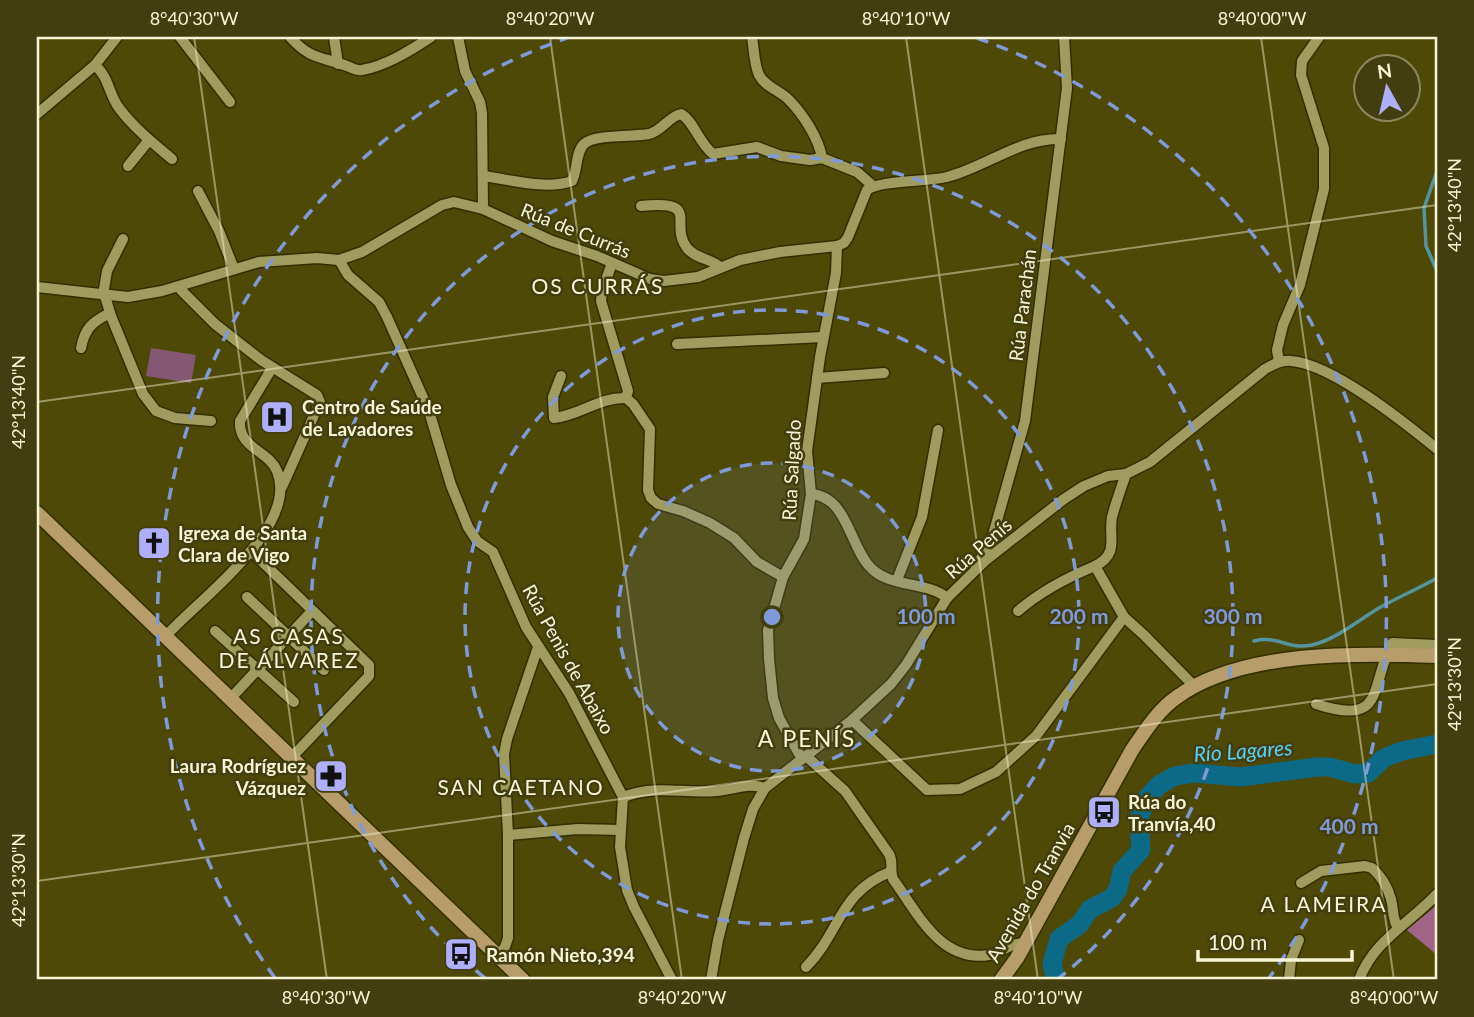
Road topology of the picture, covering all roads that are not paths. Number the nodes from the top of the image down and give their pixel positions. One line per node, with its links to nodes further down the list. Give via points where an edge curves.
1 (117, 37): 11 (street)
2 (180, 37): 12 (street)
3 (290, 37): 10 (street, via 304,51)
4 (334, 37): 10 (street)
5 (430, 37): 10 (street, via 364,70)
6 (458, 37): 19 (street, via 465,71 480,103)
7 (752, 37): 16 (street, via 759,75 789,99)
8 (1065, 37): 14 (street, Rúa Parachán, via 1067,88)
9 (1319, 37): 37 (street, via 1303,61 1301,75 1324,148 1324,189 1300,285 1283,325)
10 (338, 64)
11 (95, 65): 13 (street); 15 (street, via 108,81 118,107)
12 (230, 102)
13 (37, 114)
14 (1061, 139): 20 (street, via 1035,142 950,176); 54 (street, Rúa Parachán, via 1025,421 993,535)
15 (149, 140): 17 (street); 18 (street)
16 (822, 158): 19 (street, via 781,156 757,147 713,154 702,146 681,114 657,131 585,142 575,176 566,183); 20 (street, via 857,172)
17 (172, 159)
18 (128, 166)
19 (484, 176): 23 (street)
20 (873, 186): 25 (street, via 848,237)
21 (198, 191): 29 (street)
22 (641, 206): 28 (street, via 677,210 683,242 699,258)
23 (483, 209): 26 (street, Rúa de Currás, via 448,203 362,252); 27 (street, Rúa de Currás)
24 (123, 239): 32 (street, via 107,271)
25 (837, 246): 28 (street, Rúa de Currás, via 780,252); 34 (street, Rúa Salgado)
26 (339, 260): 29 (street, via 279,260); 66 (street, Rúa Penis de Abaixo, via 348,275 379,302 387,317 429,411 468,527 477,541 493,552)
27 (612, 263): 28 (street, Rúa de Currás, via 664,281 698,277); 42 (street, via 601,301 628,391)
28 (720, 267)
29 (234, 269): 30 (street)
30 (180, 286): 32 (street, via 128,297); 38 (street, via 215,324)
31 (37, 288): 32 (street)
32 (104, 295): 33 (street)
33 (110, 313): 36 (street, via 91,323); 43 (street, via 143,394 156,411)
34 (823, 337): 35 (street); 41 (street, Rúa Salgado)
35 (677, 344)
36 (81, 348)
37 (1279, 362): 45 (street, via 1314,366 1345,381); 48 (street, Rúa Penís, via 1150,462)
38 (272, 368): 46 (street, via 313,391 320,402); 47 (street, via 240,421 247,442)
39 (884, 373): 41 (street)
40 (561, 376): 42 (street, via 553,397 554,418)
41 (817, 378): 50 (street, Rúa Salgado, via 807,451)
42 (626, 398): 55 (street, via 650,429 651,498 710,523)
43 (211, 421)
44 (938, 430): 56 (street, via 922,517)
45 (1437, 449)
46 (295, 458): 47 (street); 49 (street)
47 (271, 463): 49 (street)
48 (1126, 474): 53 (street, via 1111,520 1109,554); 54 (street, Rúa Penís, via 1084,486)
49 (282, 487): 52 (street, via 276,514)
50 (811, 494): 55 (street, Rúa Salgado, via 804,539); 56 (street, via 830,500 867,564)
51 (37, 513): 64 (main road)
52 (251, 551): 59 (street); 64 (street)
53 (1095, 566): 60 (street, via 1035,596); 61 (street)
54 (975, 571): 58 (street, Rúa Penís)
55 (783, 577): 77 (street, Rúa Salgado, via 768,630 768,659 779,718)
56 (897, 580): 58 (street)
57 (247, 597): 63 (street)
58 (947, 598): 75 (street, Rúa Penís, via 906,665)
59 (312, 611): 63 (street); 76 (street, via 369,665 369,676)
60 (1018, 611)
61 (1124, 617): 71 (street); 75 (street, via 1036,736 979,782 960,789 927,790)
62 (215, 631): 69 (street)
63 (288, 636): 69 (street); 70 (street)
64 (165, 637): 72 (main road)
65 (1437, 645): 67 (street, via 1392,643)
66 (538, 647): 79 (street, Rúa Penis de Abaixo, via 569,693); 81 (street, via 506,746)
67 (1386, 655): 68 (main road, Avenida do Tranvia); 71 (main road, Avenida do Tranvia, via 1255,665 1219,673); 74 (street, via 1369,705 1338,711)
68 (1437, 656)
69 (259, 668): 72 (street); 73 (street)
70 (324, 670)
71 (1194, 686): 87 (main road, Avenida do Tranvia, via 1147,727)
72 (230, 698): 76 (main road)
73 (295, 702)
74 (1316, 704)
75 (852, 720): 77 (street, Rúa Penís)
76 (292, 757): 88 (main road)
77 (804, 757): 78 (street, Rúa Penís); 82 (street, Rúa Salgado, via 845,791 889,854)
78 (765, 788): 79 (street, via 647,789); 92 (street, Rúa Penís, via 744,838)
79 (623, 797): 80 (street)
80 (620, 830): 81 (street); 91 (street, via 627,890)
81 (508, 835): 88 (street, via 508,938)
82 (890, 872): 87 (street, Rúa Salgado, via 926,928 956,953 988,956 1012,944); 89 (street, via 858,891)
83 (1301, 883): 85 (street, via 1321,871 1372,868 1388,890)
84 (1437, 894): 85 (street)
85 (1398, 928): 95 (street, via 1370,958)
86 (1299, 940): 94 (street)
87 (1025, 944): 93 (main road, Avenida do Tranvia)
88 (498, 956): 90 (main road)
89 (806, 967)
90 (523, 980)
91 (672, 980)
92 (711, 980)
93 (1001, 980)
94 (1289, 980)
95 (1359, 980)

